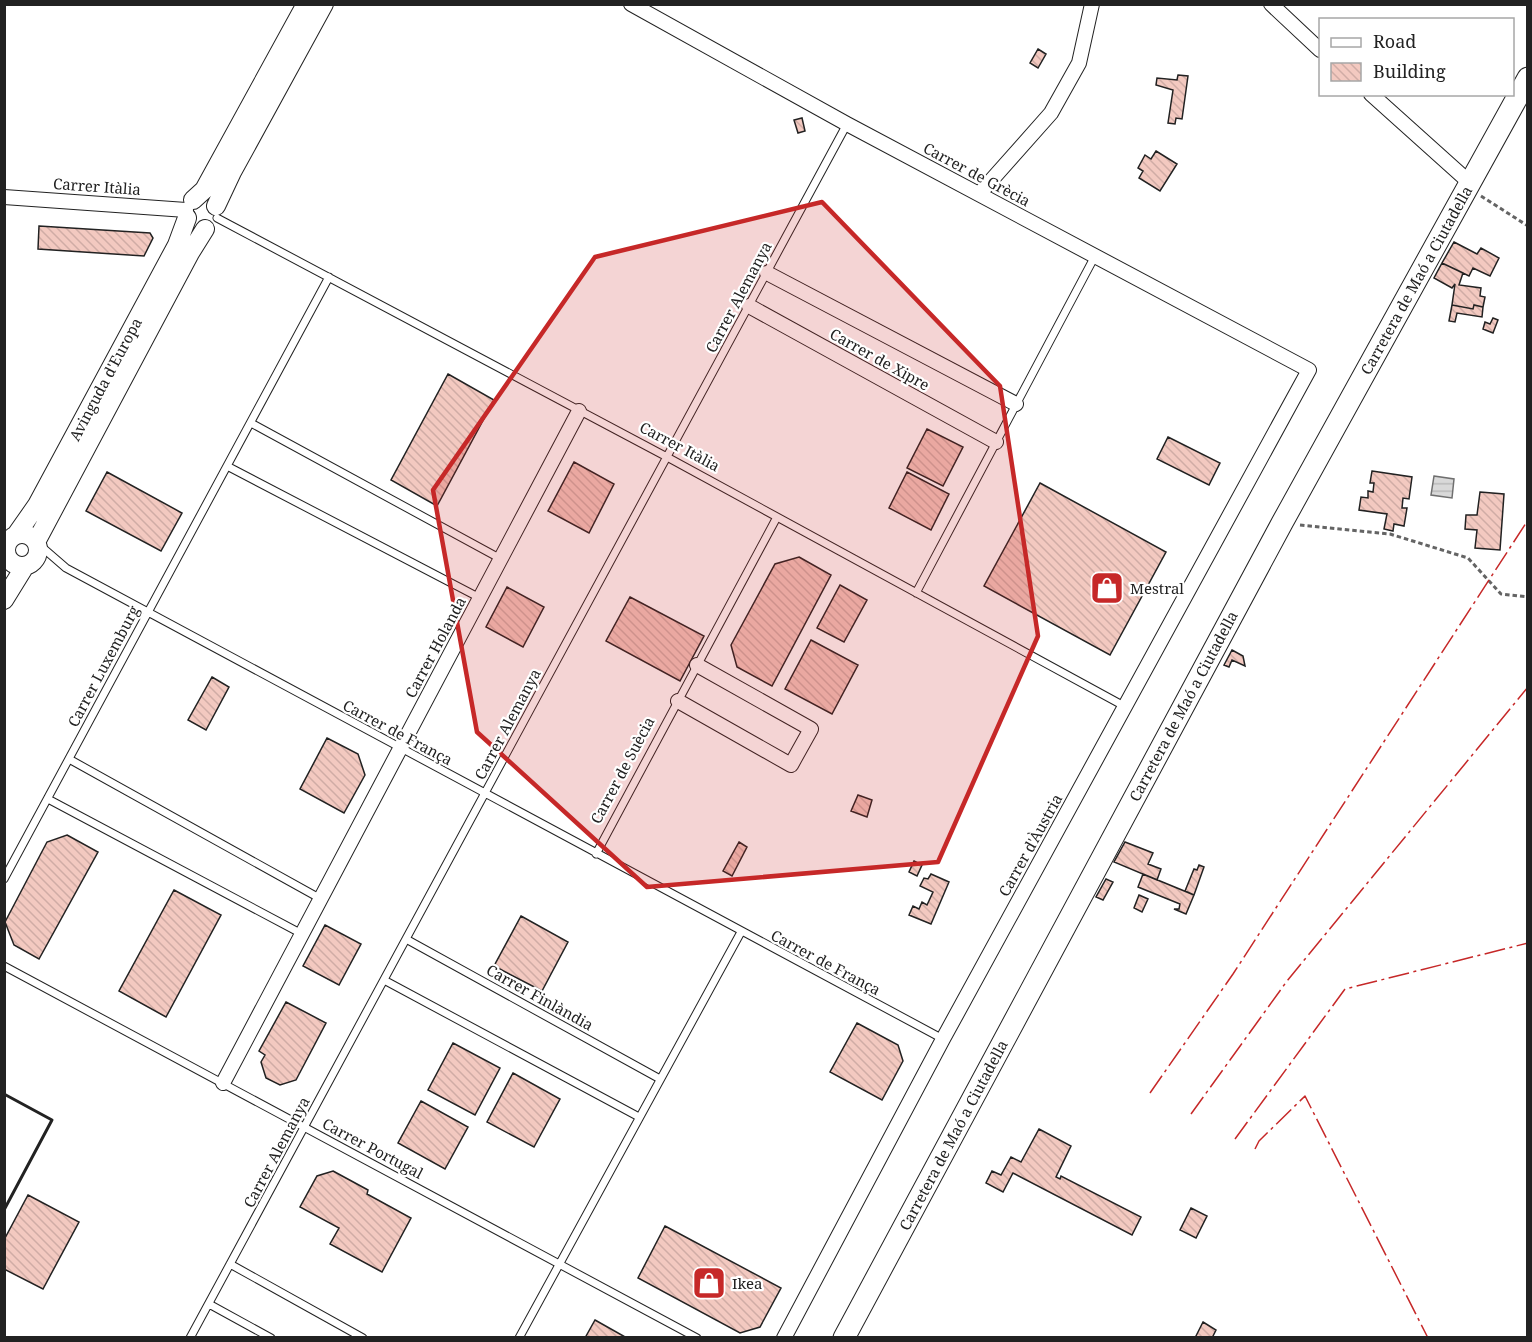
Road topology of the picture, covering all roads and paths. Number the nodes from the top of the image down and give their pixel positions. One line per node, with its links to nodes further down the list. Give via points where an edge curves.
1 (306, 4): 13 (street, Avinguda d'Europa, via 204,190)
2 (324, 4): 14 (street, Avinguda d'Europa, via 232,172)
3 (631, 4): 9 (street, Carrer de Grècia)
4 (1092, 4): 11 (street, via 1079,63 1051,113)
5 (1271, 4): 6 (street)
6 (1319, 49)
7 (1527, 78): 10 (main road, Carretera de Maó a Ciutadella)
8 (1373, 96): 10 (street)
9 (847, 124): 11 (street, Carrer de Grècia); 17 (lane, Carrer Alemanya)
10 (1468, 184): 15 (path); 28 (main road, Carretera de Maó a Ciutadella)
11 (980, 193): 16 (street, Carrer de Grècia)
12 (4, 197): 13 (street, Carrer Itàlia)
13 (189, 210): 14 (street, via 196,228); 14 (street, via 206,198); 29 (street, Avinguda d'Europa, via 177,245 43,495)
14 (213, 218): 18 (lane, Carrer Itàlia); 30 (street, Avinguda d'Europa, via 190,253)
15 (1527, 226)
16 (1095, 256): 20 (street, Carrer de Grècia); 21 (lane)
17 (767, 273): 19 (lane, Carrer Alemanya); 21 (street, Carrer de Xipre)
18 (329, 277): 22 (lane, Carrer Itàlia); 23 (lane, Carrer Luxemburg)
19 (749, 306): 24 (street, Carrer de Xipre); 25 (lane, Carrer Alemanya)
20 (1309, 370): 40 (street, Carrer d'Àustria)
21 (1016, 404): 24 (lane)
22 (579, 411): 25 (lane, Carrer Itàlia); 31 (street, Carrer Holanda)
23 (251, 423): 26 (lane, Carrer Luxemburg); 31 (lane)
24 (996, 442): 33 (lane)
25 (667, 457): 27 (lane, Carrer Itàlia); 43 (lane, Carrer Alemanya)
26 (227, 466): 35 (lane); 37 (lane, Carrer Luxemburg)
27 (777, 517): 33 (lane, Carrer Itàlia); 38 (lane, Carrer de Suècia)
28 (1282, 524): 34 (path, via 1390,534 1468,558 1501,594); 67 (main road, Carretera de Maó a Ciutadella)
29 (16, 535): 30 (street, via 29,535); 32 (street, Avinguda d'Europa, via 6,547)
30 (36, 542): 32 (street, Avinguda d'Europa, via 37,557); 37 (lane, Carrer de França, via 66,568)
31 (501, 559): 35 (street, Carrer Holanda)
32 (10, 561): 36 (street, Avinguda d'Europa)
33 (916, 593): 40 (lane, Carrer Itàlia)
34 (1527, 597)
35 (480, 598): 41 (street, Carrer Holanda)
36 (4, 600)
37 (147, 612): 41 (lane, Carrer de França); 42 (lane, Carrer Luxemburg)
38 (697, 665): 39 (lane, Carrer de Suècia); 39 (street, via 811,729 791,765)
39 (678, 701): 45 (lane, Carrer de Suècia)
40 (1124, 706): 53 (street, Carrer d'Àustria)
41 (400, 749): 43 (lane, Carrer de França); 47 (street, Carrer Holanda)
42 (69, 759): 44 (lane, Carrer Luxemburg); 47 (lane)
43 (485, 794): 45 (lane, Carrer de França); 50 (lane, Carrer Alemanya)
44 (48, 799): 46 (lane, Carrer Luxemburg); 49 (lane)
45 (596, 854): 48 (lane, Carrer de França)
46 (4, 879)
47 (321, 898): 49 (street, Carrer Holanda)
48 (741, 932): 53 (lane, Carrer de França); 54 (lane)
49 (302, 934): 55 (street, Carrer Holanda)
50 (406, 939): 52 (lane, Carrer Alemanya); 54 (lane, Carrer Finlàndia)
51 (4, 966): 55 (lane, Carrer Portugal)
52 (384, 980): 56 (lane); 57 (lane, Carrer Alemanya)
53 (943, 1040): 66 (street, Carrer d'Àustria)
54 (660, 1079): 56 (lane)
55 (223, 1083): 57 (lane, Carrer Portugal)
56 (639, 1117): 59 (lane)
57 (304, 1127): 58 (lane, Carrer Alemanya); 59 (lane, Carrer Portugal)
58 (230, 1264): 60 (lane, Carrer Alemanya); 63 (lane)
59 (559, 1264): 64 (lane); 65 (lane, Carrer Portugal)
60 (209, 1304): 61 (lane, Carrer Alemanya); 62 (lane)
61 (190, 1338)
62 (271, 1338)
63 (363, 1338)
64 (519, 1338)
65 (697, 1338)
66 (784, 1338)
67 (844, 1338)

